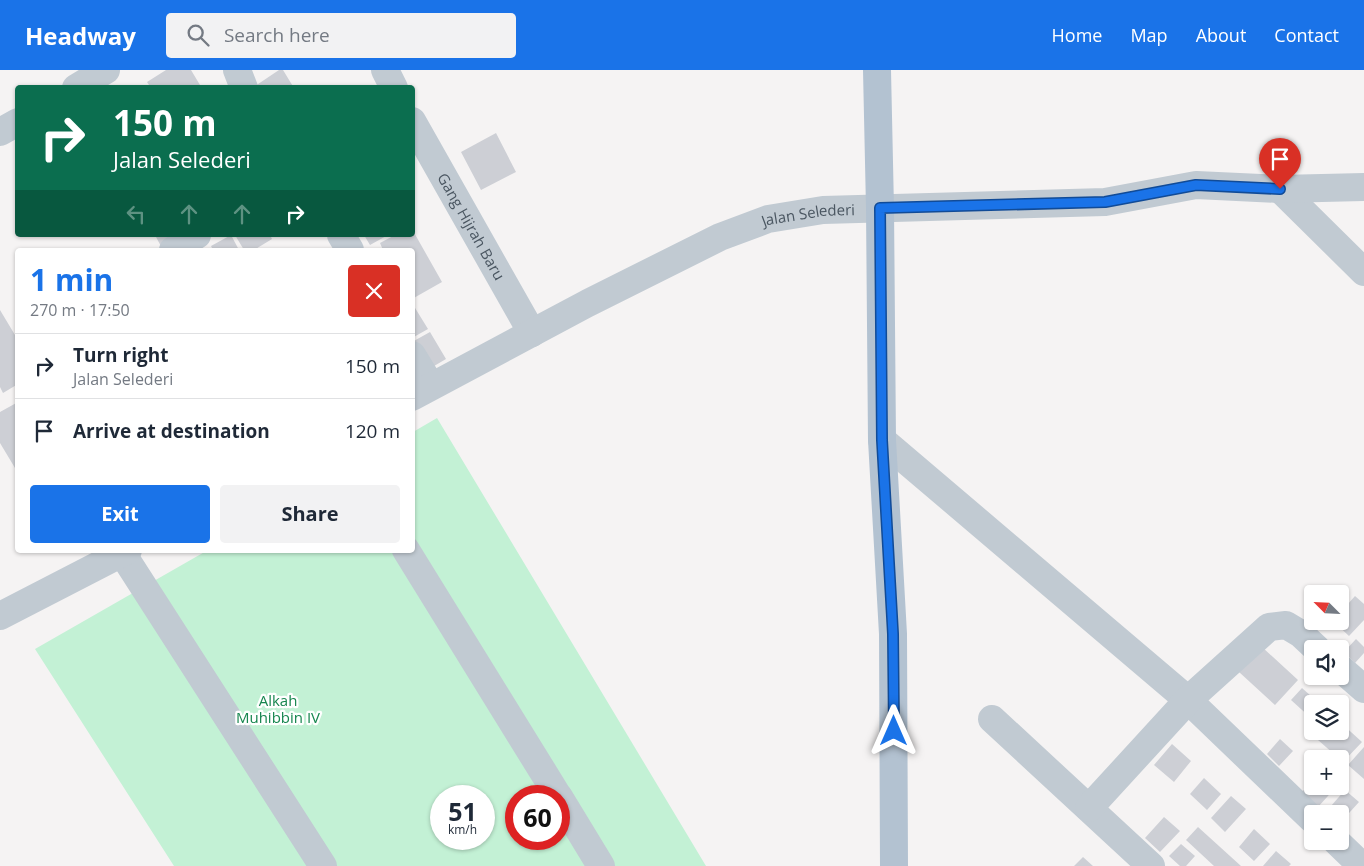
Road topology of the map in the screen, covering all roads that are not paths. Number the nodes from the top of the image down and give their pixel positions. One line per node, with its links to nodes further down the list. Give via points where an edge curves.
1 (106, 70): 4 (street)
2 (385, 70): 5 (street)
3 (877, 70): 11 (main road)
4 (81, 85)
5 (392, 85)
6 (15, 124): 8 (street)
7 (415, 126): 17 (street, Gang Hijrah Baru)
8 (0, 132)
9 (1364, 187): 10 (street, Jalan Selederi)
10 (1280, 189): 11 (street, Jalan Selederi, via 1196,185 1105,202); 16 (street)
11 (880, 208): 17 (street, Jalan Selederi, via 824,210 768,219 720,237); 20 (main road)
12 (194, 237): 14 (street)
13 (342, 237): 15 (street)
14 (176, 248)
15 (349, 248)
16 (1364, 272)
17 (532, 333): 19 (street, Jalan Selederi)
18 (415, 366): 19 (street)
19 (422, 391)
20 (882, 440): 26 (street); 35 (main road, via 893,634)
21 (123, 553): 24 (street)
22 (126, 553): 33 (street)
23 (408, 553): 28 (street)
24 (0, 614)
25 (1307, 640): 26 (street, via 1286,624 1270,627)
26 (1188, 700): 29 (street); 30 (street)
27 (992, 719): 29 (street)
28 (551, 785)
29 (1089, 808): 36 (street)
30 (1304, 811)
31 (570, 816): 34 (street)
32 (1345, 850): 37 (street)
33 (324, 866)
34 (601, 866)
35 (894, 866)
36 (1151, 866)
37 (1362, 866)

